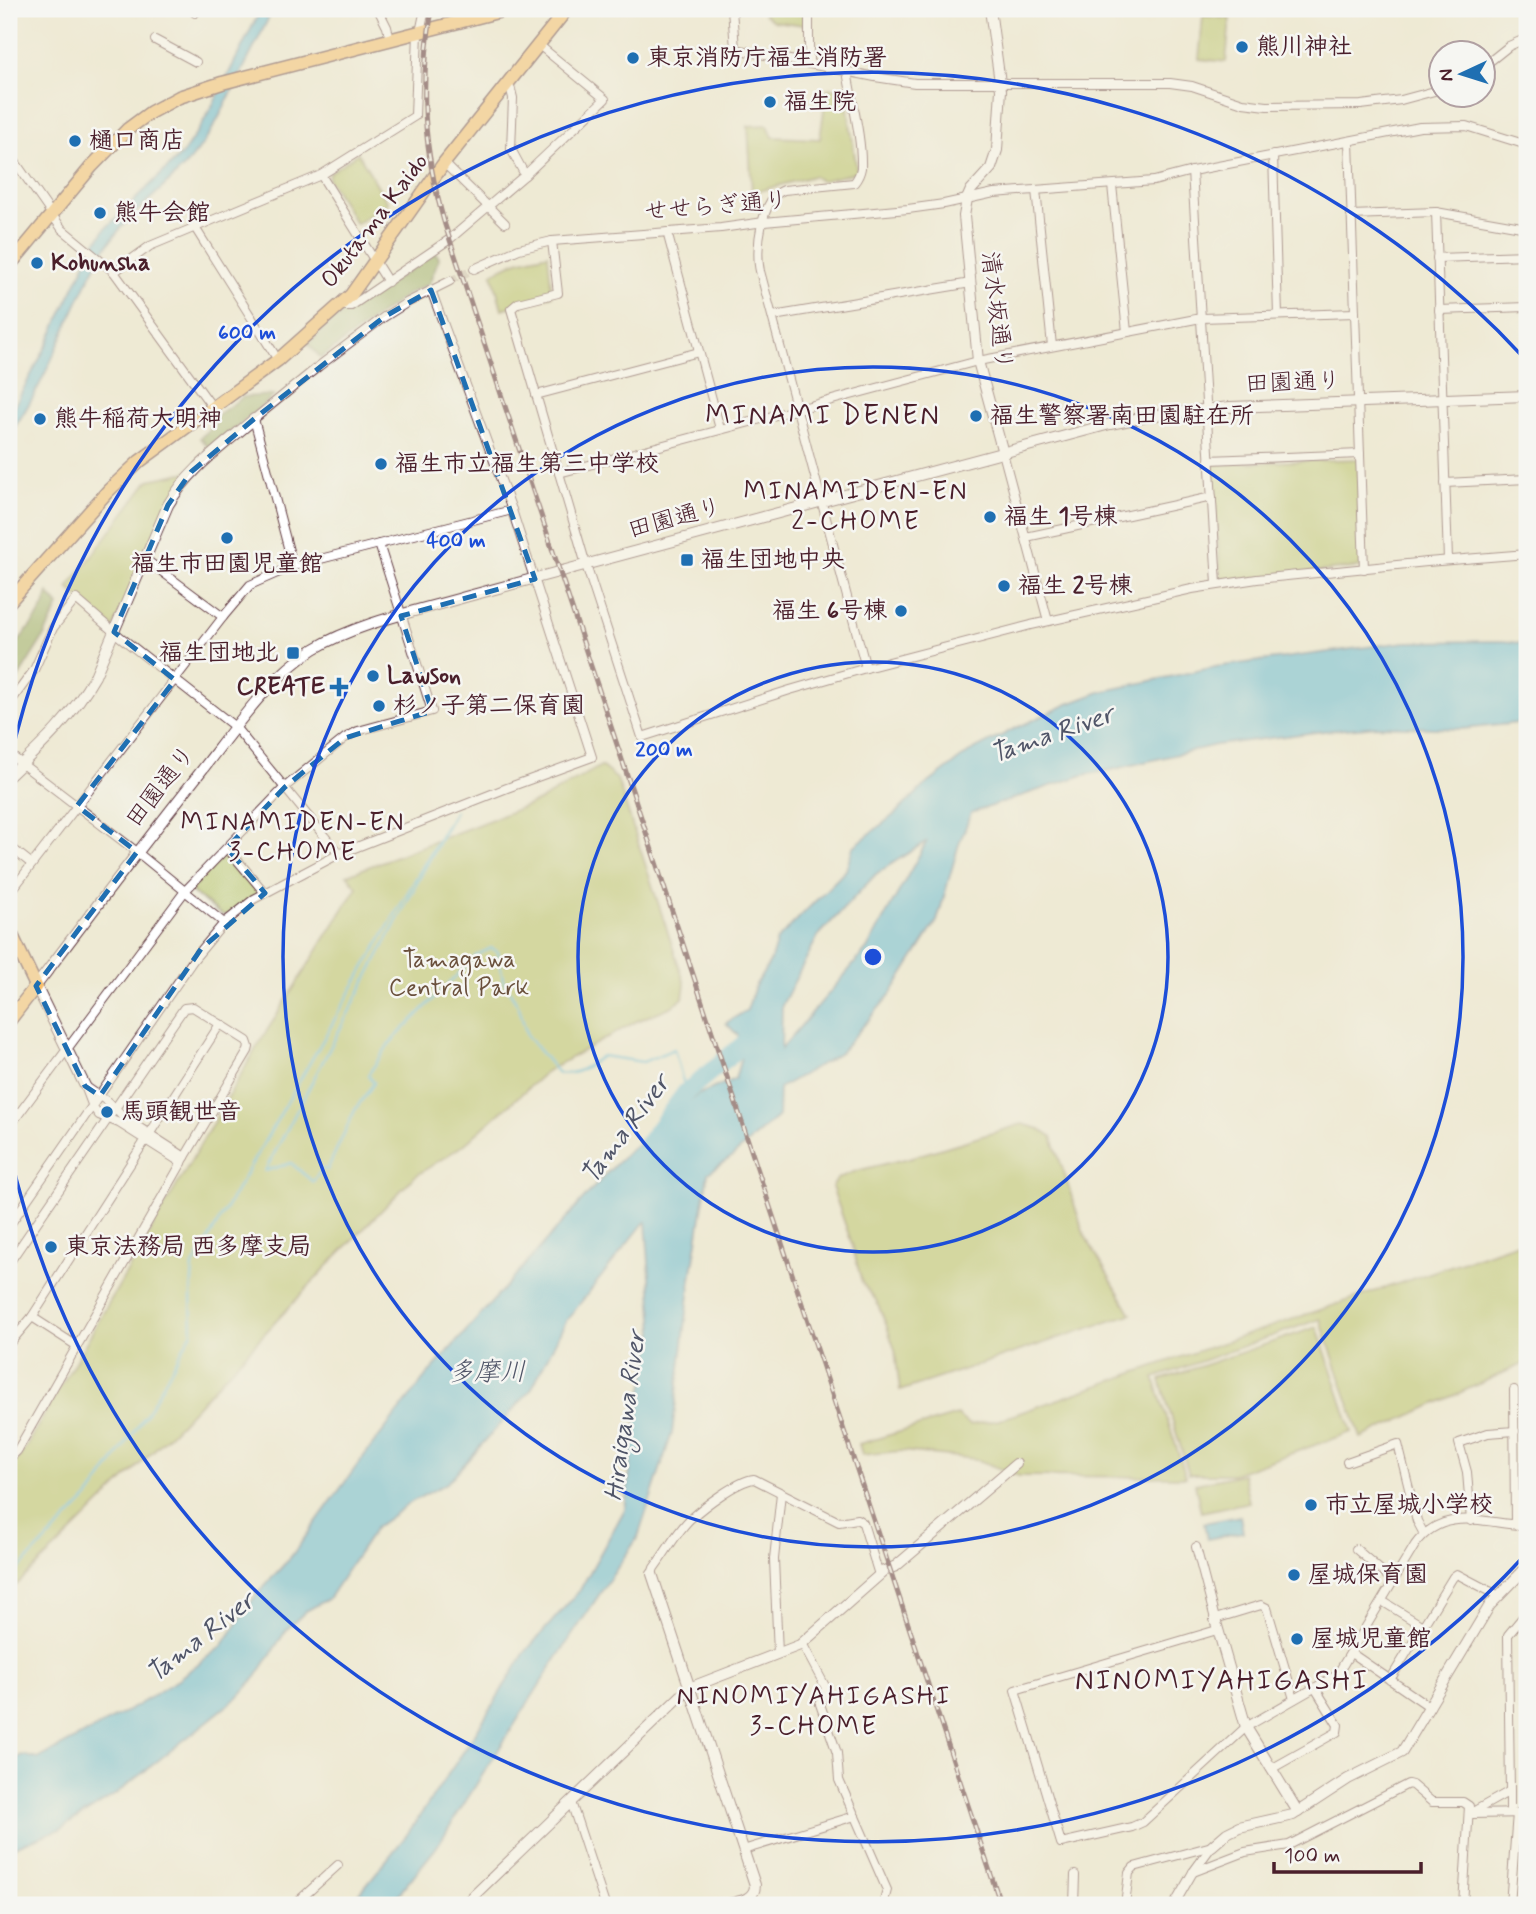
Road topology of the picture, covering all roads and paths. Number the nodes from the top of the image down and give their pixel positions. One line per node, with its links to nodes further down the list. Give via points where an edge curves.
1 (377, 9): 12 (street)
2 (425, 9): 9 (street)
3 (509, 9): 7 (main road)
4 (732, 9): 16 (street, via 734,49)
5 (809, 9): 16 (street)
6 (990, 9): 19 (street)
7 (491, 11): 9 (main road)
8 (565, 11): 13 (main road, Okutama Kaido)
9 (419, 32): 12 (main road); 27 (street, via 415,116)
10 (1527, 38): 14 (street)
11 (155, 40): 15 (street)
12 (390, 40): 34 (main road, via 178,97 128,130)
13 (540, 45): 18 (main road, Okutama Kaido); 28 (street, via 605,99)
14 (1498, 54)
15 (196, 62)
16 (809, 64): 17 (street)
17 (847, 71): 19 (street, via 915,83); 36 (street, via 860,153 858,179 780,191 769,204)
18 (509, 82): 25 (main road, Okutama Kaido); 28 (street, via 513,98 511,149)
19 (1001, 82): 20 (street, via 1170,83 1267,106 1361,105); 31 (street, via 995,157)
20 (1428, 93)
21 (1349, 142): 22 (street, せせらぎ通り, via 1420,127 1466,126); 24 (street, せせらぎ通り); 35 (street)
22 (1527, 145)
23 (9, 153): 34 (street)
24 (1273, 155): 26 (street, せせらぎ通り); 56 (street)
25 (444, 163): 32 (street); 44 (main road, Okutama Kaido)
26 (1192, 171): 29 (street, せせらぎ通り); 58 (street)
27 (321, 174): 38 (street); 44 (street)
28 (525, 175): 32 (street)
29 (1112, 185): 30 (street, せせらぎ通り); 59 (street)
30 (1037, 190): 31 (street, せせらぎ通り); 60 (street)
31 (967, 199): 36 (street, せせらぎ通り); 50 (street, 清水坂通り, via 964,216)
32 (488, 207): 37 (street); 49 (street)
33 (1436, 212): 35 (street); 39 (street); 43 (street)
34 (51, 215): 45 (main road); 47 (street)
35 (1352, 215): 55 (street)
36 (764, 222): 40 (street, せせらぎ通り); 57 (street, via 758,262)
37 (505, 223)
38 (194, 226): 47 (street, via 150,246); 62 (street)
39 (1527, 228)
40 (667, 232): 41 (street, せせらぎ通り); 61 (street)
41 (552, 241): 46 (street, せせらぎ通り, via 519,249); 64 (street, via 558,293 511,309)
42 (1527, 255): 43 (street)
43 (1437, 258): 54 (street)
44 (375, 260): 49 (street); 52 (main road, Okutama Kaido)
45 (9, 266)
46 (474, 269)
47 (114, 272): 68 (street)
48 (450, 281): 51 (street)
49 (388, 282): 52 (street, via 351,306)
50 (971, 283): 57 (street); 63 (street, 清水坂通り)
51 (431, 290): 71 (street, via 384,317); 81 (street)
52 (338, 306): 62 (main road, Okutama Kaido)
53 (1527, 307): 54 (street)
54 (1439, 310): 66 (street)
55 (1355, 313): 56 (street); 67 (street)
56 (1278, 315): 58 (street)
57 (773, 316): 70 (street)
58 (1201, 318): 59 (street); 69 (street)
59 (1127, 332): 60 (street)
60 (1052, 346): 63 (street)
61 (699, 352): 64 (street); 72 (street)
62 (278, 360): 68 (main road, Okutama Kaido)
63 (978, 361): 70 (street); 73 (street, 清水坂通り)
64 (536, 395): 76 (street)
65 (1527, 396): 66 (street, 田園通り)
66 (1442, 398): 67 (street, 田園通り); 78 (street)
67 (1358, 402): 69 (street, 田園通り); 74 (street)
68 (213, 408): 92 (main road, Okutama Kaido, via 132,468)
69 (1206, 408): 73 (street, 田園通り, via 1110,424); 75 (street)
70 (796, 409): 72 (street); 80 (street)
71 (254, 419): 85 (street, via 184,481 168,505); 88 (street)
72 (720, 429): 76 (street)
73 (1003, 453): 80 (street, 田園通り); 82 (street, 清水坂通り)
74 (1360, 454): 75 (street); 89 (street)
75 (1209, 460): 79 (street)
76 (559, 473): 87 (street)
77 (1527, 479): 78 (street)
78 (1445, 484): 86 (street)
79 (1212, 497): 82 (street); 91 (street)
80 (822, 502): 87 (street, 田園通り); 97 (street)
81 (512, 510): 83 (street); 90 (street)
82 (1026, 537): 95 (street, 清水坂通り)
83 (379, 544): 88 (street); 93 (street)
84 (1527, 554): 86 (street)
85 (145, 559): 94 (street); 96 (street)
86 (1448, 560): 89 (street)
87 (586, 565): 90 (street, 田園通り); 97 (street, via 642,737)
88 (293, 566): 94 (street, via 250,584)
89 (1364, 569): 91 (street)
90 (535, 579): 93 (street, 田園通り); 109 (street, via 592,757)
91 (1217, 584): 95 (street)
92 (9, 602)
93 (401, 616): 100 (street, 田園通り, via 370,624 313,650 292,665); 104 (street, via 432,711 345,738)
94 (223, 618): 98 (street)
95 (1048, 621): 97 (street)
96 (114, 632): 98 (street); 99 (street, via 76,599 53,628 34,670); 102 (street, via 82,699)
97 (866, 668)
98 (174, 680): 100 (street); 105 (street)
99 (9, 704)
100 (235, 727): 104 (street); 108 (street, 田園通り)
101 (9, 754): 102 (street)
102 (22, 764): 103 (street); 105 (street)
103 (9, 776)
104 (285, 787): 107 (street); 109 (street)
105 (77, 806): 108 (street); 110 (street)
106 (9, 846): 110 (street)
107 (227, 848): 111 (street); 112 (street)
108 (137, 852): 111 (street); 116 (street, 田園通り)
109 (339, 854): 112 (street)
110 (32, 864): 113 (street)
111 (185, 891): 114 (street); 119 (street)
112 (265, 893): 114 (street)
113 (9, 894)
114 (225, 923): 121 (street, via 188,966)
115 (9, 929): 116 (main road)
116 (36, 986): 117 (main road); 119 (street)
117 (9, 1021)
118 (220, 1024): 123 (street, via 193,1007 184,1008); 126 (street); 127 (street, via 249,1047)
119 (66, 1049): 120 (street); 125 (street)
120 (85, 1086): 121 (street); 122 (street)
121 (100, 1096): 122 (street); 123 (street)
122 (93, 1107): 124 (street); 128 (street)
123 (116, 1109): 124 (street); 126 (street)
124 (108, 1119): 126 (street); 130 (street)
125 (9, 1127)
126 (147, 1136): 127 (street); 131 (street)
127 (183, 1160): 133 (street)
128 (12, 1215): 129 (street)
129 (9, 1226)
130 (9, 1263)
131 (32, 1317): 132 (street); 133 (street)
132 (9, 1344)
133 (77, 1346): 136 (street)
134 (1514, 1391): 135 (street)
135 (1515, 1431): 140 (street, via 1488,1433 1459,1443); 142 (street)
136 (9, 1460)
137 (1347, 1462): 143 (street, via 1398,1444)
138 (1016, 1464): 148 (street)
139 (780, 1493): 147 (street, via 754,1479 724,1493 690,1520); 148 (street, via 839,1522 857,1519 863,1523); 157 (street, via 774,1559)
140 (1471, 1521): 142 (street); 143 (street, via 1443,1522)
141 (1527, 1523): 142 (street)
142 (1515, 1524)
143 (1424, 1534): 149 (street)
144 (1196, 1547): 153 (street)
145 (1356, 1549): 149 (street)
146 (1527, 1567): 150 (street)
147 (652, 1574): 159 (street)
148 (879, 1576): 155 (street)
149 (1393, 1581): 151 (street)
150 (1499, 1596): 154 (street, via 1457,1574); 162 (street)
151 (1382, 1601): 154 (street); 156 (street)
152 (1527, 1612): 165 (street, via 1508,1635)
153 (1216, 1624): 161 (street, via 1261,1605 1267,1608); 163 (street); 163 (street, via 1015,1690 1061,1843 1143,1822)
154 (1424, 1627): 158 (street)
155 (802, 1643): 157 (street); 171 (street, via 825,1688 820,1704 838,1753 839,1780)
156 (1351, 1653): 158 (street); 160 (street, via 1337,1675)
157 (778, 1654): 159 (street)
158 (1390, 1680): 162 (street)
159 (689, 1688): 166 (street); 173 (street)
160 (1315, 1688): 161 (street); 164 (street, via 1338,1725 1337,1732)
161 (1294, 1699): 163 (street)
162 (1430, 1707): 167 (street, via 1402,1752 1348,1779)
163 (1247, 1727): 164 (street)
164 (1271, 1769): 167 (street)
165 (1510, 1791): 169 (street); 170 (street)
166 (571, 1802): 178 (street); 179 (street)
167 (1298, 1812): 172 (street, via 1238,1827)
168 (1527, 1812): 169 (street)
169 (1513, 1813): 170 (street); 186 (street)
170 (1469, 1814): 175 (street, via 1469,1806 1463,1802 1432,1802 1408,1784 1289,1845 1245,1852); 185 (street)
171 (855, 1816): 173 (street); 181 (street, via 887,1889)
172 (1212, 1846): 175 (street); 183 (street, via 1134,1867)
173 (743, 1850): 180 (street, via 755,1891 746,1899)
174 (338, 1865): 177 (street)
175 (1193, 1872): 184 (street)
176 (1075, 1875): 182 (street)
177 (294, 1905)
178 (464, 1905)
179 (606, 1905)
180 (723, 1905)
181 (883, 1905)
182 (1074, 1905)
183 (1125, 1905)
184 (1174, 1905)
185 (1463, 1905)
186 (1510, 1905)

